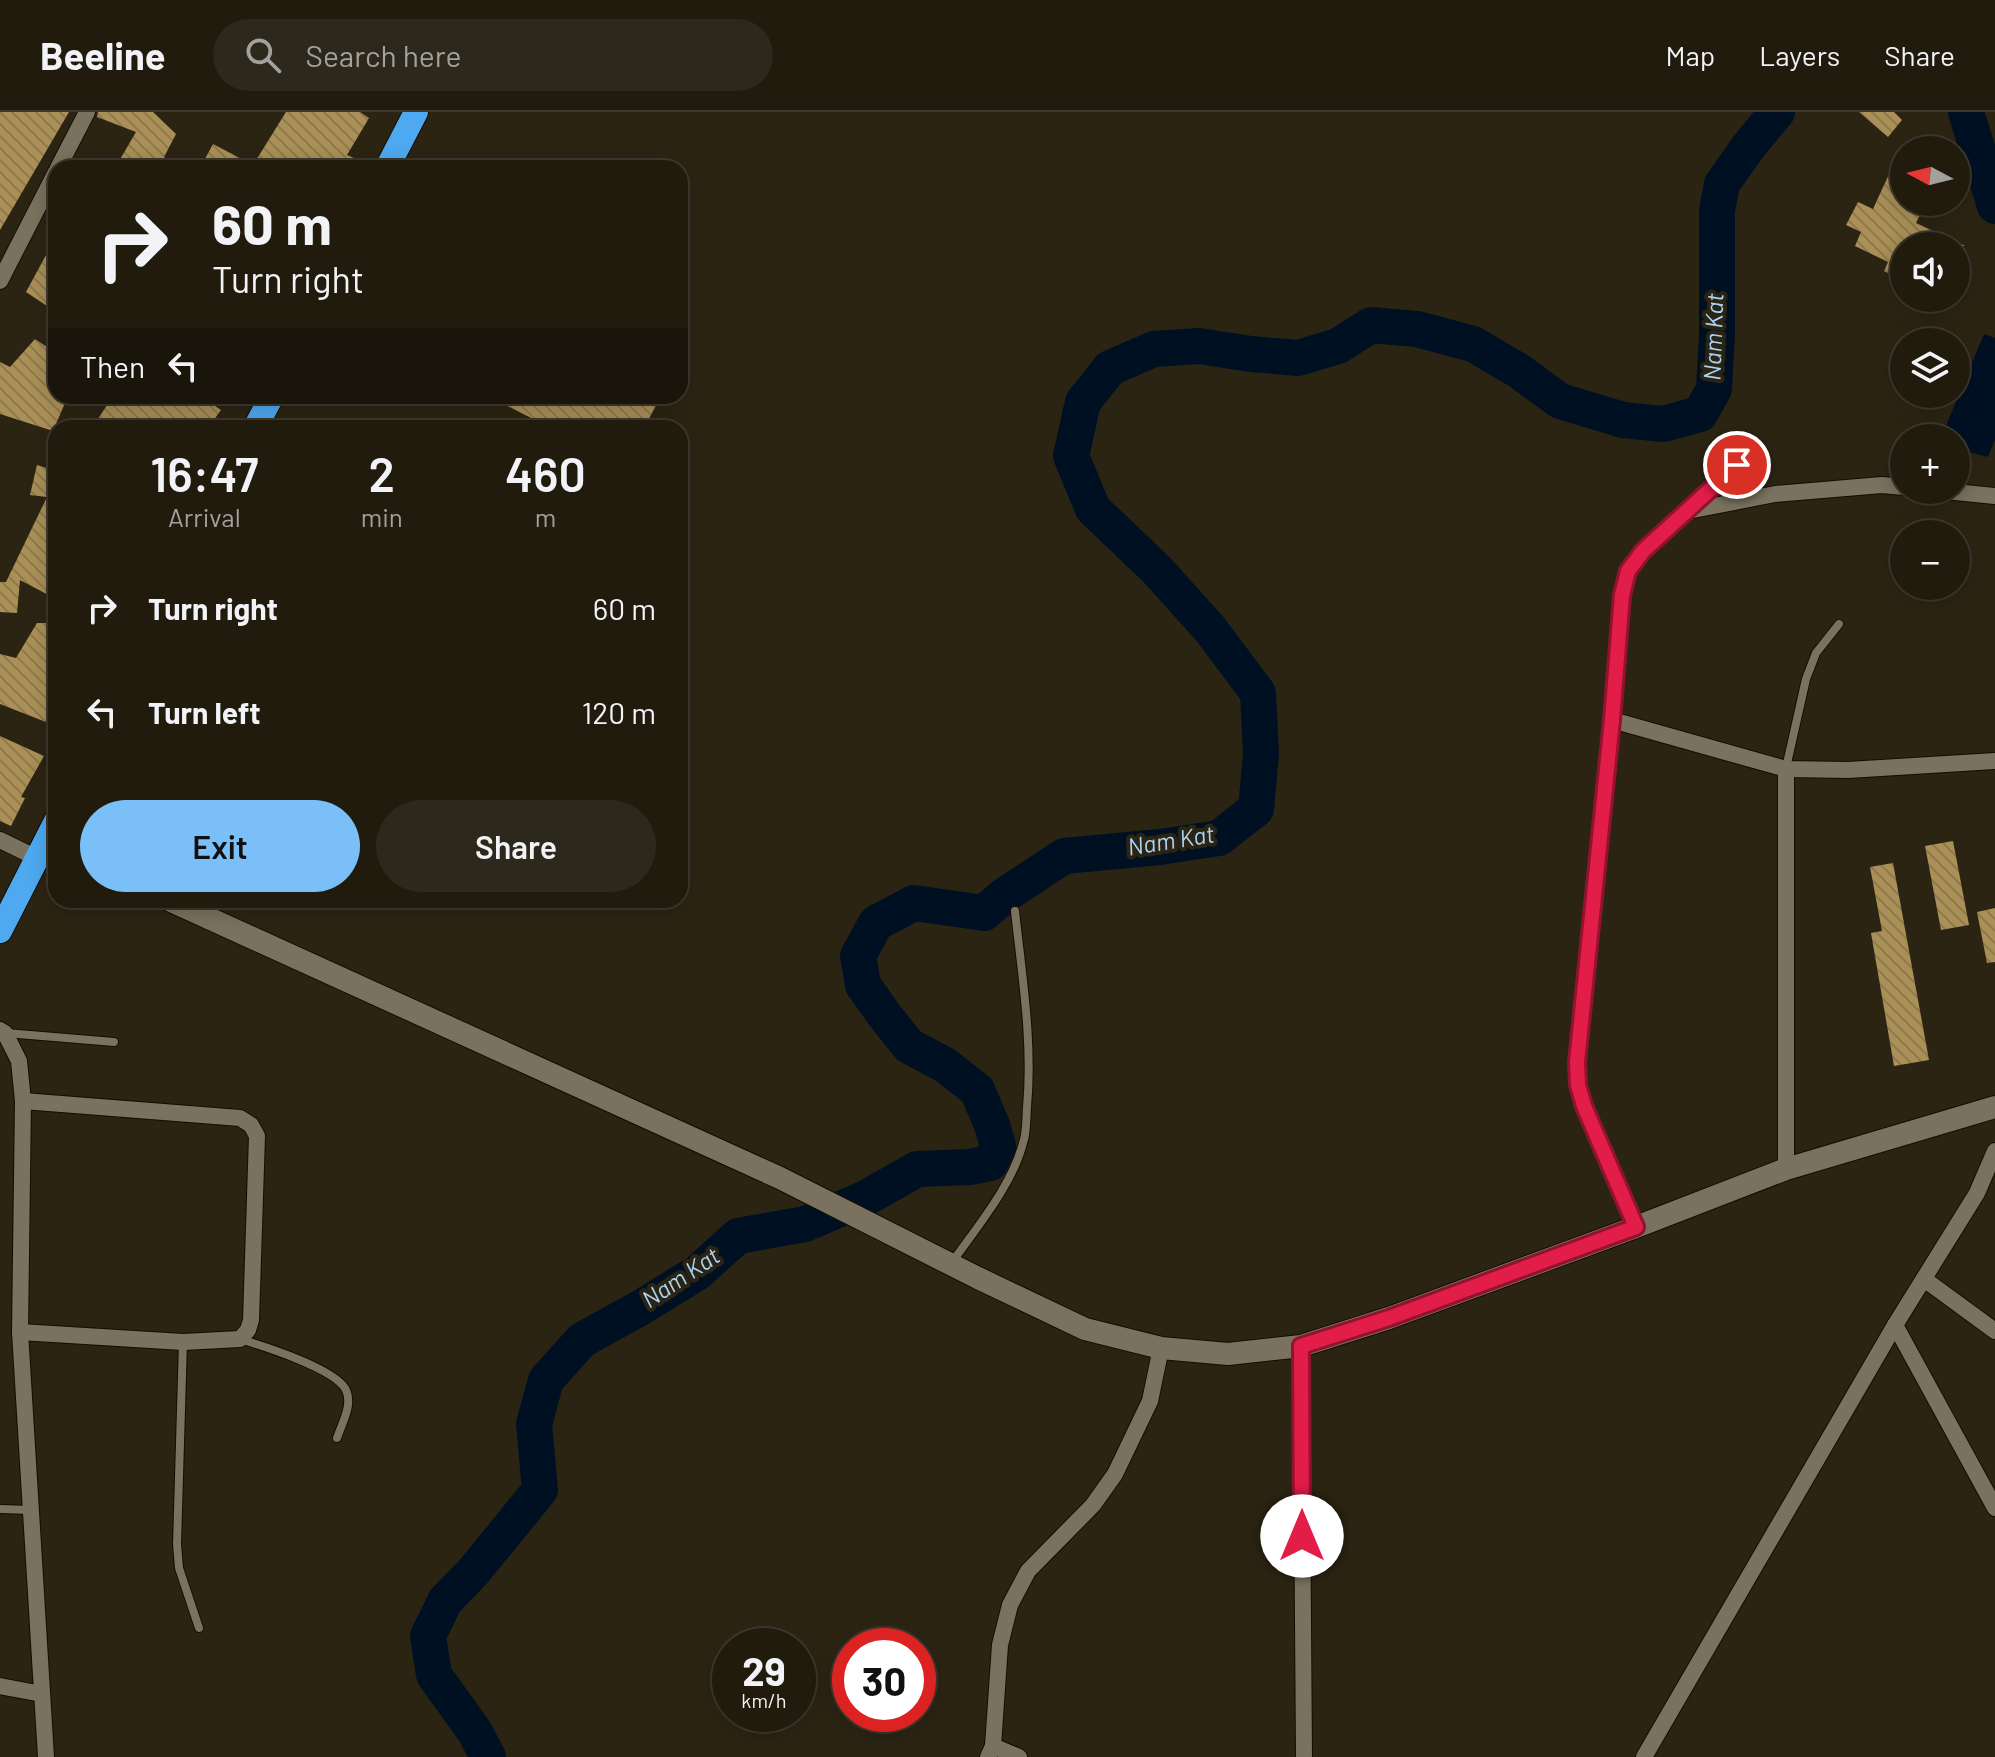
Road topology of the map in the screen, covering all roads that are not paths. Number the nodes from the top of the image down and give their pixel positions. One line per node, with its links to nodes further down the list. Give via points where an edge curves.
1 (87, 112): 3 (street)
2 (416, 112): 4 (highway)
3 (62, 160)
4 (391, 160)
5 (48, 188): 6 (street)
6 (0, 281)
7 (1737, 465): 11 (street)
8 (1890, 486): 11 (street, via 1775,494)
9 (1970, 494): 10 (street)
10 (1995, 496)
11 (1687, 511): 13 (street, via 1628,571)
12 (1839, 624): 15 (lane, via 1816,653 1806,679)
13 (1612, 720): 15 (street); 27 (street, via 1578,1085)
14 (1995, 761): 15 (street)
15 (1786, 769): 26 (street)
16 (0, 840): 17 (street)
17 (46, 850): 20 (highway)
18 (187, 908): 28 (street, via 780,1178)
19 (1015, 911): 28 (lane, via 1030,1078 1024,1142 999,1194)
20 (0, 931)
21 (3, 1032): 22 (lane); 23 (street, via 19,1061)
22 (114, 1042)
23 (23, 1101): 32 (street); 33 (street, via 240,1118 251,1125 257,1136 251,1320)
24 (1995, 1107): 26 (street)
25 (1995, 1151): 29 (street, via 1977,1193)
26 (1786, 1169): 27 (street)
27 (1636, 1227): 35 (street)
28 (951, 1265): 36 (street, via 1085,1329)
29 (1924, 1279): 30 (street); 31 (street)
30 (1895, 1325): 38 (street); 48 (street)
31 (1995, 1331)
32 (20, 1332): 34 (street); 40 (street)
33 (240, 1339): 34 (street); 37 (lane, via 286,1353 339,1380 349,1405)
34 (183, 1342): 41 (lane, via 177,1544 179,1568)
35 (1301, 1346): 36 (street, via 1228,1354); 47 (street)
36 (1161, 1348): 44 (street, via 1150,1401 1115,1474 1093,1505 1028,1571 1010,1605 1000,1645)
37 (337, 1438)
38 (1995, 1508)
39 (0, 1509): 40 (lane)
40 (31, 1510): 43 (street)
41 (199, 1628)
42 (0, 1686): 43 (street)
43 (42, 1694): 45 (street)
44 (991, 1751): 46 (street)
45 (46, 1757)
46 (1019, 1757)
47 (1304, 1757)
48 (1644, 1757)

